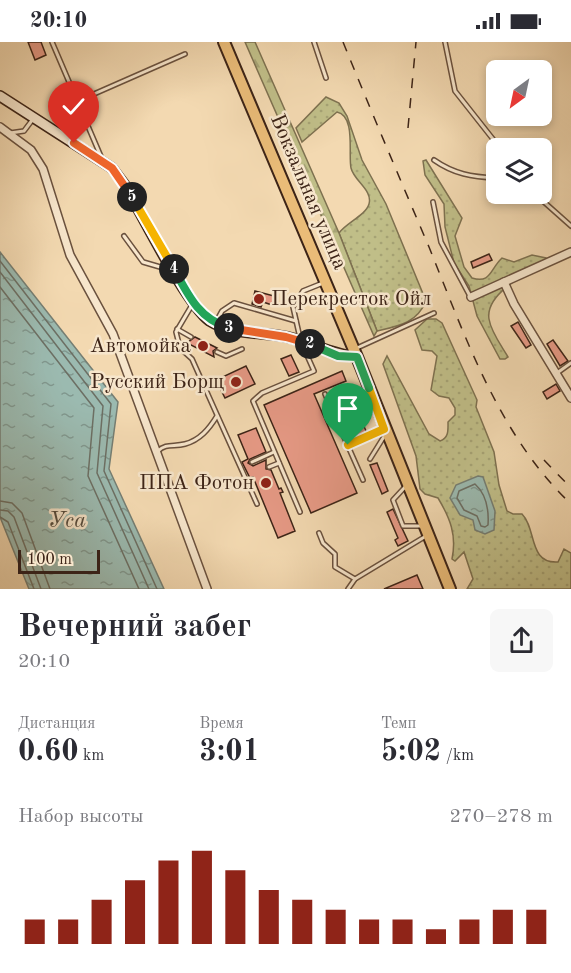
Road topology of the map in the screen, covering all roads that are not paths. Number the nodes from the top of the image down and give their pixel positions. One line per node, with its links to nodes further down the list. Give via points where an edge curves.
1 (52, 42): 8 (lane)
2 (224, 42): 22 (main road, Вокзальная улица)
3 (314, 42): 6 (lane)
4 (445, 42): 12 (lane, via 455,91)
5 (185, 54): 8 (lane)
6 (326, 78)
7 (0, 96): 9 (street)
8 (78, 101): 13 (lane)
9 (33, 117): 11 (lane, via 24,131); 13 (street)
10 (0, 127): 11 (street)
11 (9, 133): 43 (street, via 31,150 43,169 70,255 113,334)
12 (492, 138)
13 (102, 160): 21 (street, via 124,184)
14 (434, 160): 15 (lane, via 448,170)
15 (486, 178)
16 (433, 202): 24 (lane, via 441,242)
17 (546, 204): 18 (lane)
18 (571, 226)
19 (124, 236): 21 (lane, via 142,262)
20 (571, 252): 23 (street)
21 (175, 271): 25 (street)
22 (326, 282): 27 (lane, via 303,291 293,307); 34 (main road, Вокзальная улица)
23 (504, 282): 24 (street); 36 (street)
24 (471, 297)
25 (194, 303): 28 (street); 29 (lane)
26 (434, 313): 34 (lane)
27 (296, 321): 28 (lane, via 234,303 222,311); 31 (lane)
28 (215, 323): 31 (street)
29 (177, 329): 30 (lane); 39 (lane, via 180,348 192,359)
30 (191, 337)
31 (300, 340): 34 (street, via 338,356); 42 (lane, via 314,371 253,400)
32 (242, 349): 33 (lane, via 225,356)
33 (217, 352)
34 (355, 353): 40 (main road, Вокзальная улица)
35 (571, 363): 36 (lane)
36 (556, 375): 38 (street)
37 (325, 394): 41 (lane)
38 (571, 398)
39 (217, 416): 43 (lane, via 197,439 164,446); 50 (lane)
40 (385, 432): 41 (lane); 44 (lane); 49 (main road, Вокзальная улица)
41 (348, 445): 48 (lane)
42 (274, 452): 45 (lane); 46 (lane)
43 (156, 453): 55 (street)
44 (370, 459)
45 (252, 462)
46 (279, 463): 47 (lane); 51 (lane)
47 (269, 467)
48 (363, 480)
49 (407, 486): 52 (main road, Вокзальная улица); 52 (lane, via 393,500 403,525)
50 (257, 504)
51 (300, 512)
52 (425, 531): 54 (lane); 57 (main road, Вокзальная улица)
53 (319, 533): 54 (lane, via 335,554 334,567)
54 (355, 579): 56 (lane)
55 (207, 589)
56 (348, 589)
57 (450, 589)

